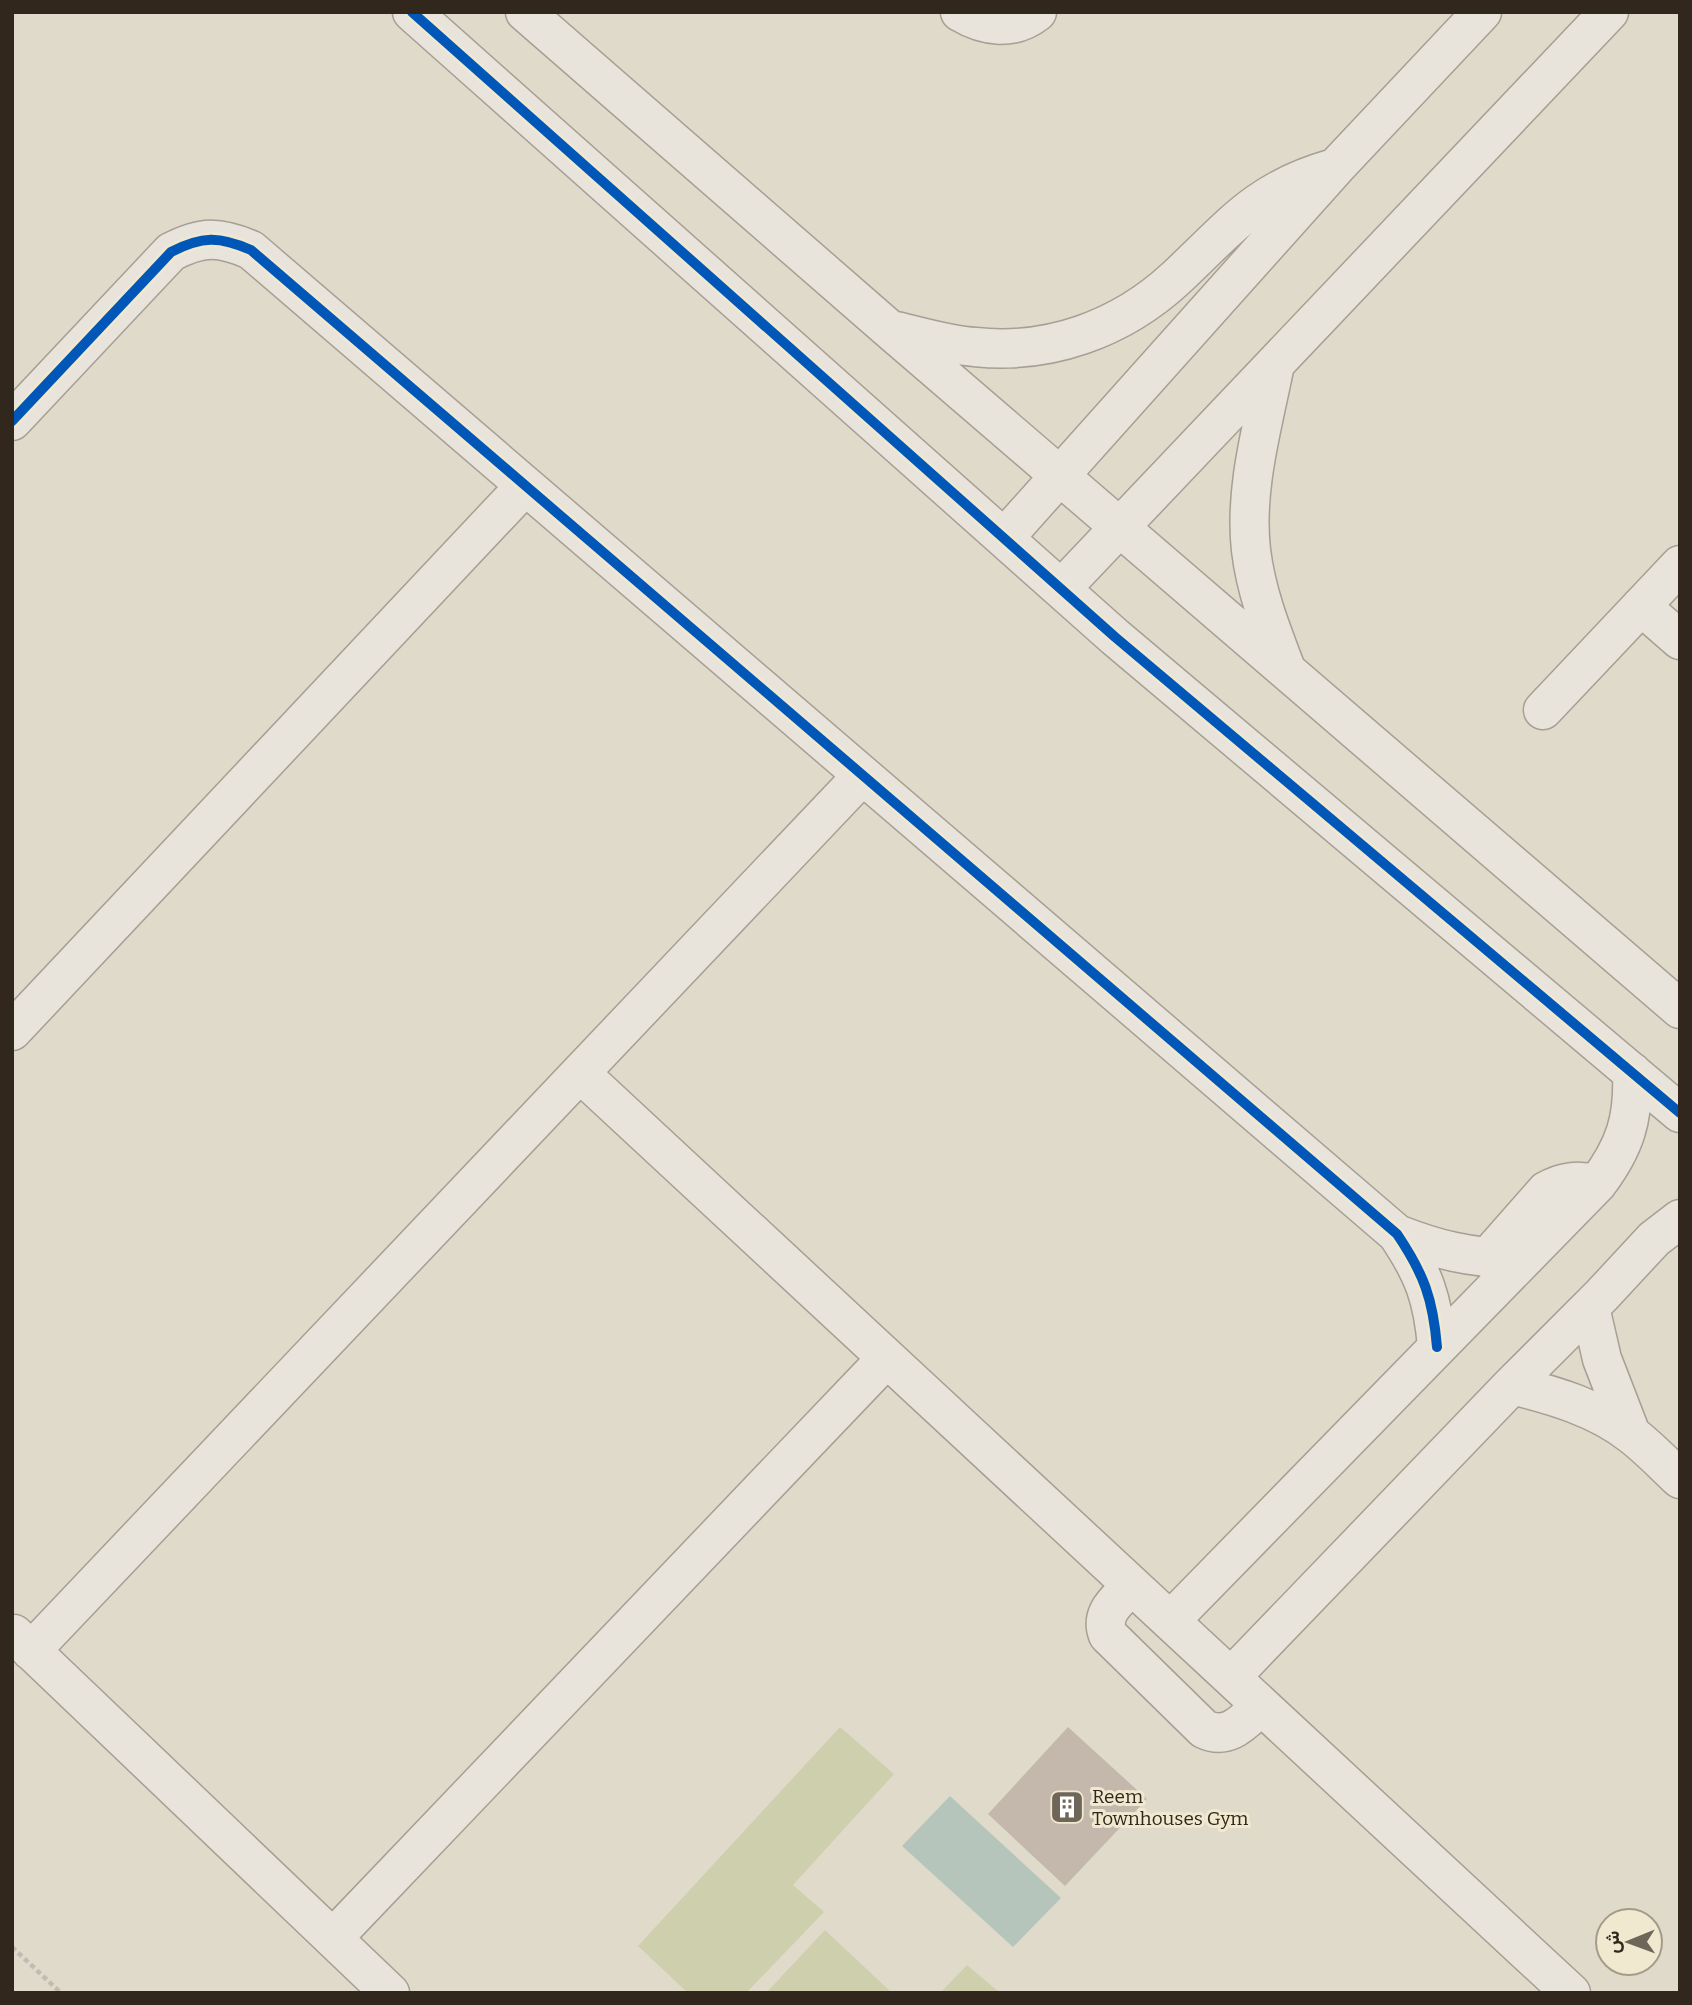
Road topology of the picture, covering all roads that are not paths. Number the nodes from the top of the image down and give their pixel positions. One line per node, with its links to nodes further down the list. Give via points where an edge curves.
1 (412, 12): 14 (street)
2 (525, 12): 8 (street)
3 (960, 12): 4 (street, via 996,26 1014,24)
4 (1037, 12)
5 (1482, 12): 7 (street)
6 (1609, 12): 9 (street)
7 (1336, 167): 8 (street, via 1284,186 1261,200 1151,299 1094,331 1063,342 1001,349); 11 (street)
8 (889, 329): 11 (street)
9 (1275, 363): 13 (street); 19 (street, via 1253,473 1249,526 1260,598)
10 (12, 421): 12 (street, via 171,252 210,239 231,241 251,250)
11 (1059, 475): 13 (street); 14 (street)
12 (524, 487): 21 (street); 23 (street)
13 (1120, 528): 16 (street); 19 (street)
14 (1004, 537): 16 (street)
15 (1680, 565): 17 (street)
16 (1061, 589): 24 (street)
17 (1640, 606): 18 (street); 20 (street)
18 (1680, 640)
19 (1286, 671): 22 (street)
20 (1543, 710)
21 (862, 776): 25 (street); 28 (street)
22 (1680, 1009)
23 (12, 1031)
24 (1632, 1072): 26 (street); 29 (street, via 1633,1096 1623,1143 1612,1165 1597,1184)
25 (581, 1074): 32 (street); 38 (street)
26 (1680, 1113)
27 (1680, 1219): 30 (street, via 1654,1239)
28 (1397, 1234): 29 (street, via 1456,1254); 31 (street, via 1427,1287)
29 (1506, 1258): 31 (street)
30 (1590, 1307): 33 (street); 34 (street, via 1602,1359)
31 (1437, 1346): 37 (street)
32 (886, 1359): 36 (street); 41 (street)
33 (1512, 1385): 34 (street, via 1562,1399); 39 (street)
34 (1631, 1434): 35 (street)
35 (1680, 1479)
36 (1131, 1586): 37 (street); 40 (street, via 1108,1611 1108,1634 1204,1729 1231,1731)
37 (1170, 1621): 39 (street)
38 (22, 1642): 41 (street)
39 (1231, 1677): 40 (street)
40 (1261, 1706): 43 (street)
41 (332, 1938): 42 (street)
42 (390, 1993)
43 (1570, 1993)

